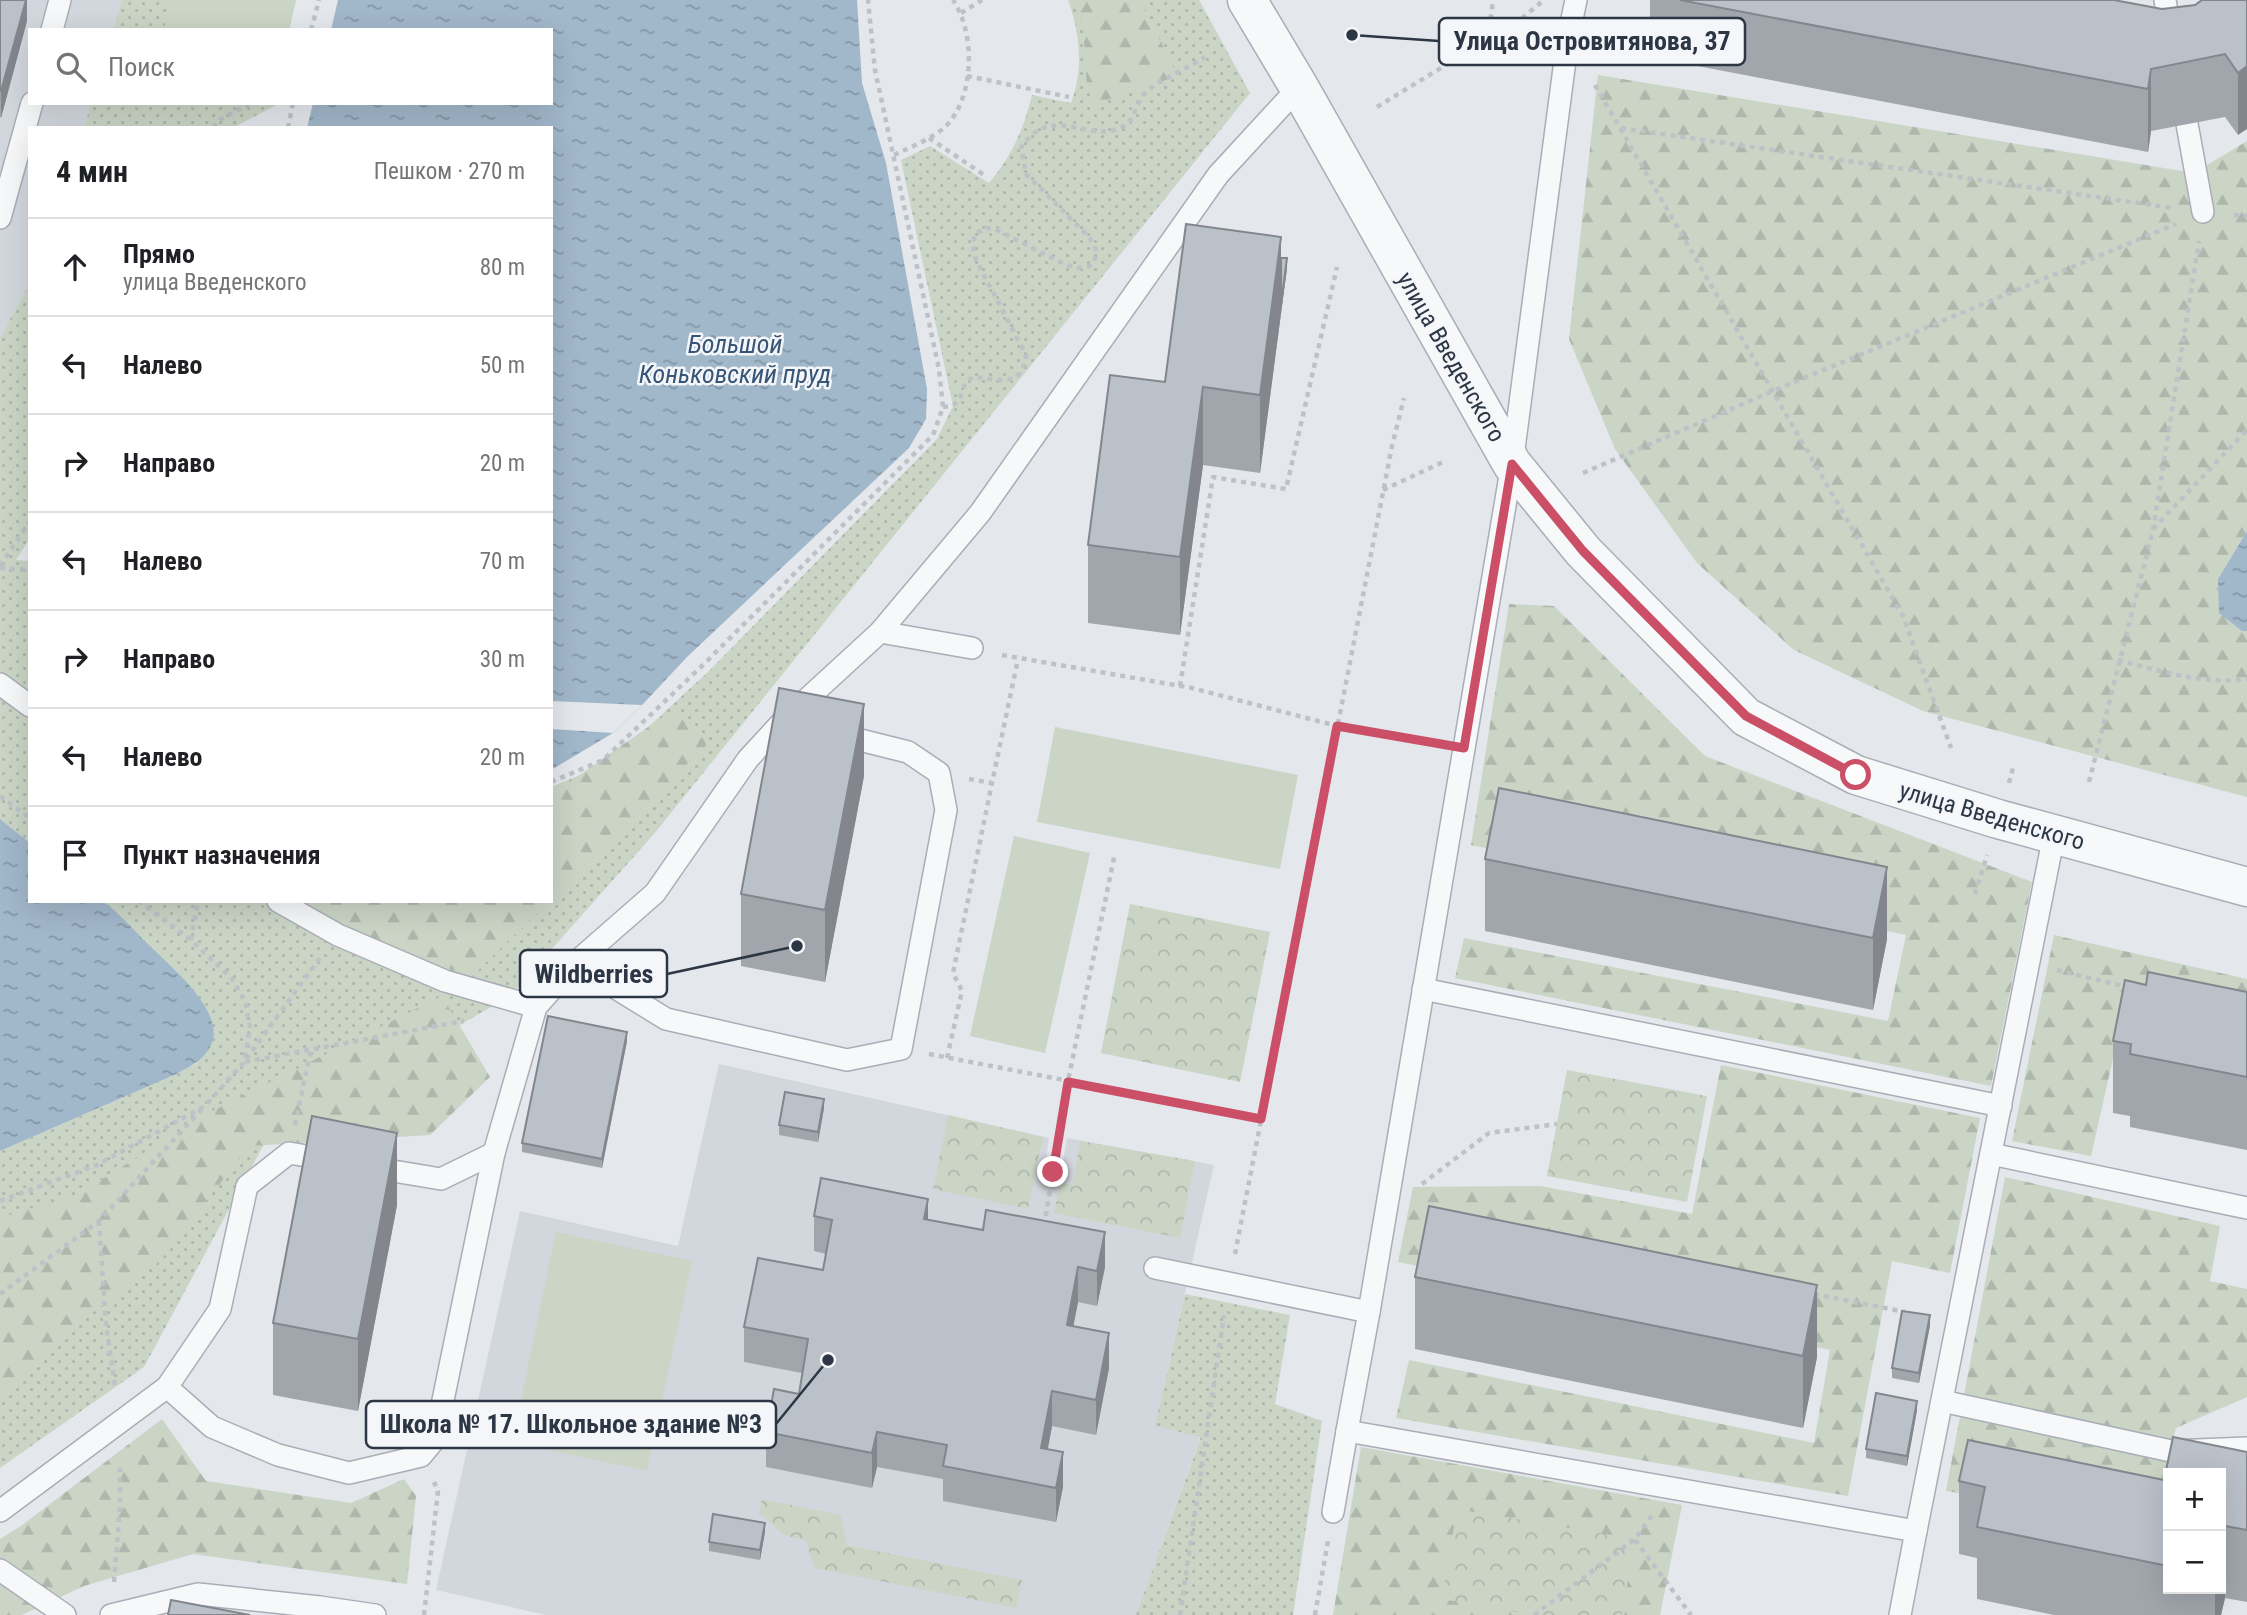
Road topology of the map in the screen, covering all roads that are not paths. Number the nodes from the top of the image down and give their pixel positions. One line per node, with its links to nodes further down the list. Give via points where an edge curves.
1 (60, 0): 5 (lane)
2 (1247, 0): 7 (street, улица Введенского)
3 (1576, 0): 12 (lane)
4 (2165, 0): 6 (lane)
5 (53, 28)
6 (2174, 58)
7 (1299, 87): 12 (street, улица Введенского); 13 (lane, via 1218,175 980,513)
8 (31, 105): 11 (lane)
9 (2187, 124): 10 (lane)
10 (2203, 212)
11 (0, 218)
12 (1512, 464): 18 (street, улица Введенского, via 1583,551 1746,716 1856,775); 22 (lane)
13 (880, 632): 14 (lane); 17 (lane)
14 (972, 648)
15 (0, 684): 16 (lane)
16 (28, 705)
17 (783, 721): 21 (lane, via 748,759 655,893); 21 (lane, via 908,752 939,774 946,810 901,1049 847,1060 666,1019)
18 (2054, 835): 19 (street, улица Введенского); 24 (lane)
19 (2247, 887)
20 (282, 903): 23 (lane, via 338,935 445,981)
21 (575, 963): 23 (lane)
22 (1423, 989): 24 (lane); 29 (lane)
23 (536, 1007): 25 (lane)
24 (2001, 1106): 26 (lane)
25 (494, 1153): 30 (lane, via 441,1179 289,1153 247,1186 220,1309); 30 (lane, via 435,1439 421,1456 349,1473 278,1455 212,1427)
26 (1991, 1154): 27 (lane); 31 (lane)
27 (2247, 1208)
28 (1155, 1268): 29 (lane)
29 (1369, 1312): 32 (lane)
30 (167, 1387): 34 (lane)
31 (1942, 1401): 33 (lane, via 2171,1451); 36 (lane)
32 (1347, 1431): 35 (lane); 36 (lane)
33 (2247, 1448)
34 (0, 1511)
35 (1333, 1512)
36 (1916, 1531): 41 (lane)
37 (0, 1570): 38 (lane)
38 (65, 1615)
39 (112, 1615): 40 (lane, via 198,1594)
40 (375, 1615)
41 (1900, 1615)

